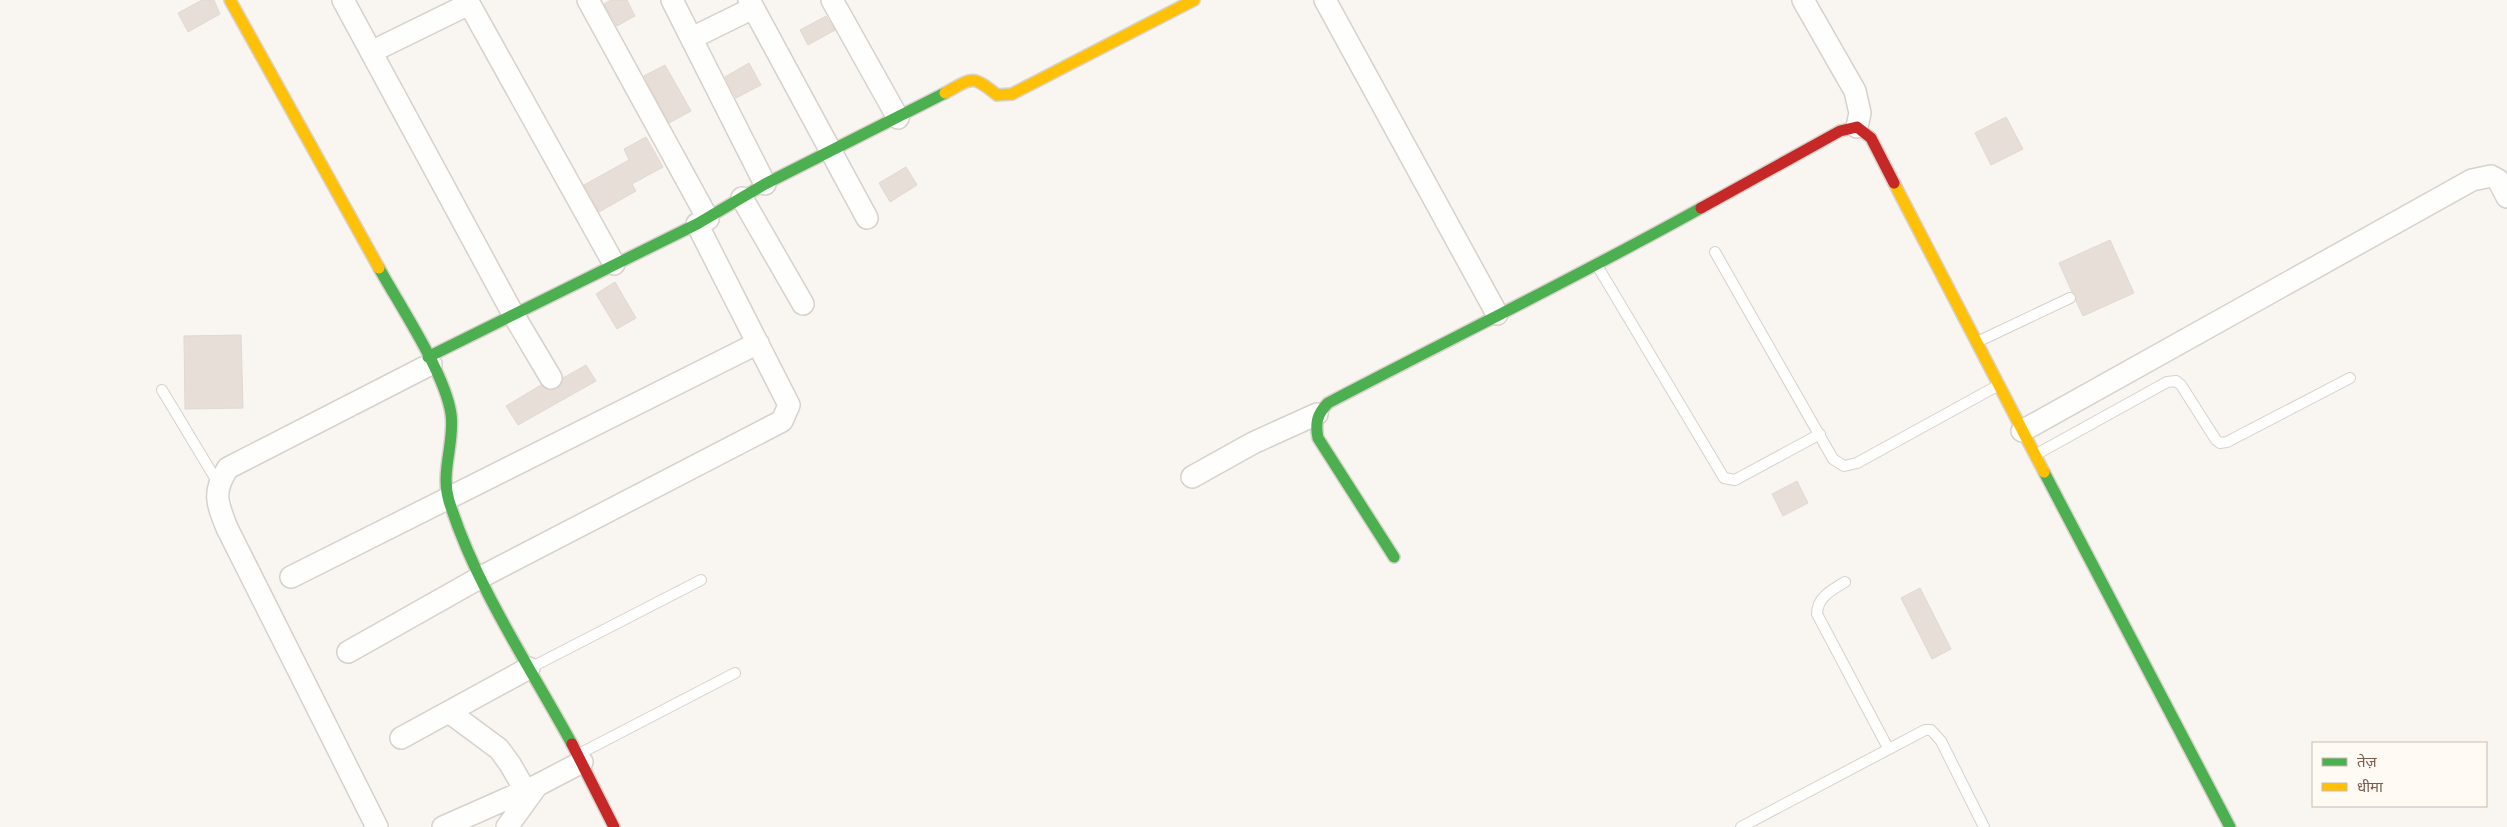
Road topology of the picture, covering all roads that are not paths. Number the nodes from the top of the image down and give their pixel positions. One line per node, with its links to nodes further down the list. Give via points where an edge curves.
1 (230, 0): 30 (street)
2 (343, 0): 12 (street)
3 (588, 0): 20 (street)
4 (672, 0): 11 (street)
5 (832, 0): 13 (street)
6 (1194, 0): 13 (street, via 1012,94 997,96 979,80 972,79)
7 (1325, 0): 27 (street)
8 (1803, 0): 14 (street, via 1855,91 1860,112)
9 (468, 2): 12 (street); 22 (street)
10 (751, 4): 11 (street); 15 (street)
11 (692, 38): 16 (street)
12 (371, 52): 26 (street)
13 (898, 118): 15 (street)
14 (1857, 127): 23 (street, via 1840,131); 28 (street, via 1871,138)
15 (831, 150): 16 (street); 19 (street)
16 (765, 184): 18 (street)
17 (2507, 197): 36 (street, via 2498,180 2492,176 2472,180)
18 (742, 198): 20 (street); 25 (street)
19 (867, 218)
20 (702, 221): 22 (street); 29 (street)
21 (1715, 252): 37 (lane)
22 (614, 264): 26 (street)
23 (1597, 266): 27 (street); 37 (lane, via 1724,478 1735,480)
24 (2070, 298): 28 (lane)
25 (803, 304)
26 (513, 314): 30 (street); 31 (street)
27 (1497, 314): 35 (street, via 1340,396)
28 (1976, 342): 33 (street)
29 (758, 343): 41 (street); 44 (street, via 789,405 782,420)
30 (430, 360): 40 (street, via 228,468); 41 (street, via 451,418)
31 (551, 378)
32 (2350, 378): 38 (lane, via 2220,443 2181,385 2176,381 2167,382)
33 (1998, 386): 36 (street); 37 (lane, via 1850,466 1844,466 1833,458)
34 (162, 390): 40 (lane)
35 (1317, 414): 39 (street, via 1253,443); 42 (street, via 1318,438)
36 (2022, 432): 38 (street)
37 (1820, 434)
38 (2034, 455): 61 (street)
39 (1192, 477)
40 (218, 483): 55 (street, via 217,503 227,528)
41 (448, 498): 43 (street); 44 (street)
42 (1394, 557)
43 (291, 576)
44 (481, 577): 47 (street); 48 (street)
45 (701, 580): 48 (lane)
46 (1845, 582): 52 (lane, via 1823,596 1817,614)
47 (348, 652)
48 (529, 668): 50 (street); 53 (street)
49 (735, 673): 53 (lane)
50 (449, 712): 51 (street); 54 (street, via 499,749)
51 (401, 738)
52 (1888, 748): 59 (lane); 60 (lane, via 1918,731 1931,730 1937,735)
53 (580, 758): 54 (street); 58 (street)
54 (531, 788): 56 (street); 57 (street)
55 (377, 827)
56 (443, 827)
57 (507, 827)
58 (614, 827)
59 (1741, 827)
60 (1984, 827)
61 (2230, 827)

